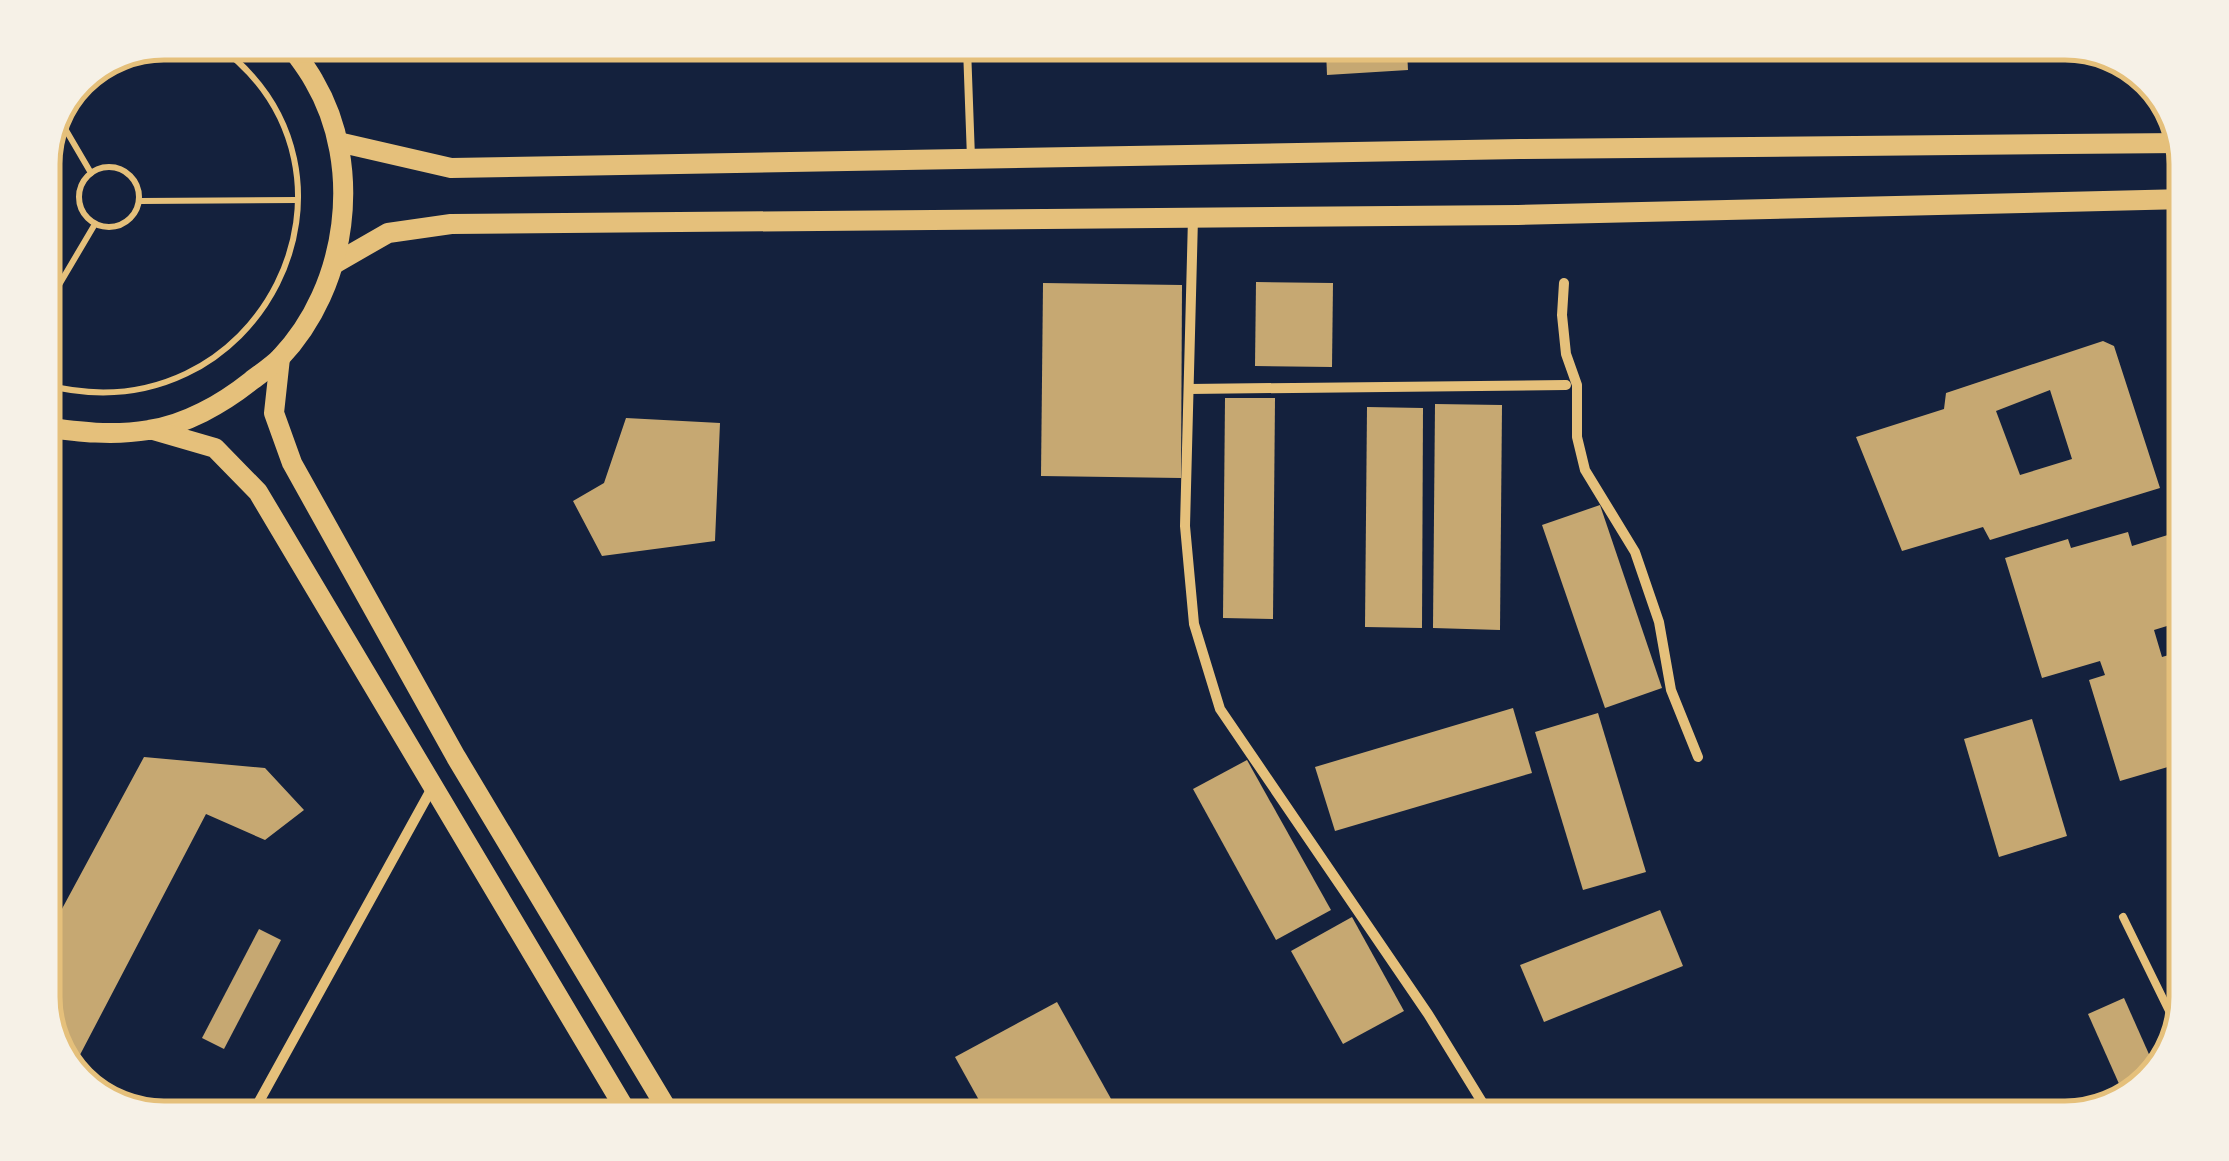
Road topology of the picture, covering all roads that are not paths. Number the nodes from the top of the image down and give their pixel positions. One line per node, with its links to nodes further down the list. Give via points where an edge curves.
1 (300, 60): 3 (main road)
2 (967, 60): 5 (lane)
3 (338, 142): 5 (main road, via 451,168); 8 (main road, via 344,183)
4 (2167, 143): 5 (main road)
5 (971, 158)
6 (2169, 200): 7 (main road)
7 (1194, 218): 8 (main road, via 451,224 388,234); 12 (street)
8 (334, 264): 10 (main road, via 312,314)
9 (1564, 283): 15 (street, via 1566,354 1576,385 1584,470 1635,552 1659,622 1671,690)
10 (280, 358): 14 (main road, via 222,404); 21 (main road, via 274,413 292,463 456,757)
11 (1566, 385): 12 (street)
12 (1188, 389): 22 (street, via 1185,526 1194,624 1220,709)
13 (60, 430): 14 (main road, via 96,435)
14 (153, 430): 16 (main road, via 215,448 258,492)
15 (1698, 757)
16 (432, 788): 19 (street); 20 (main road)
17 (2123, 916): 18 (lane)
18 (2168, 1008)
19 (259, 1101)
20 (619, 1101)
21 (662, 1101)
22 (1481, 1101)

